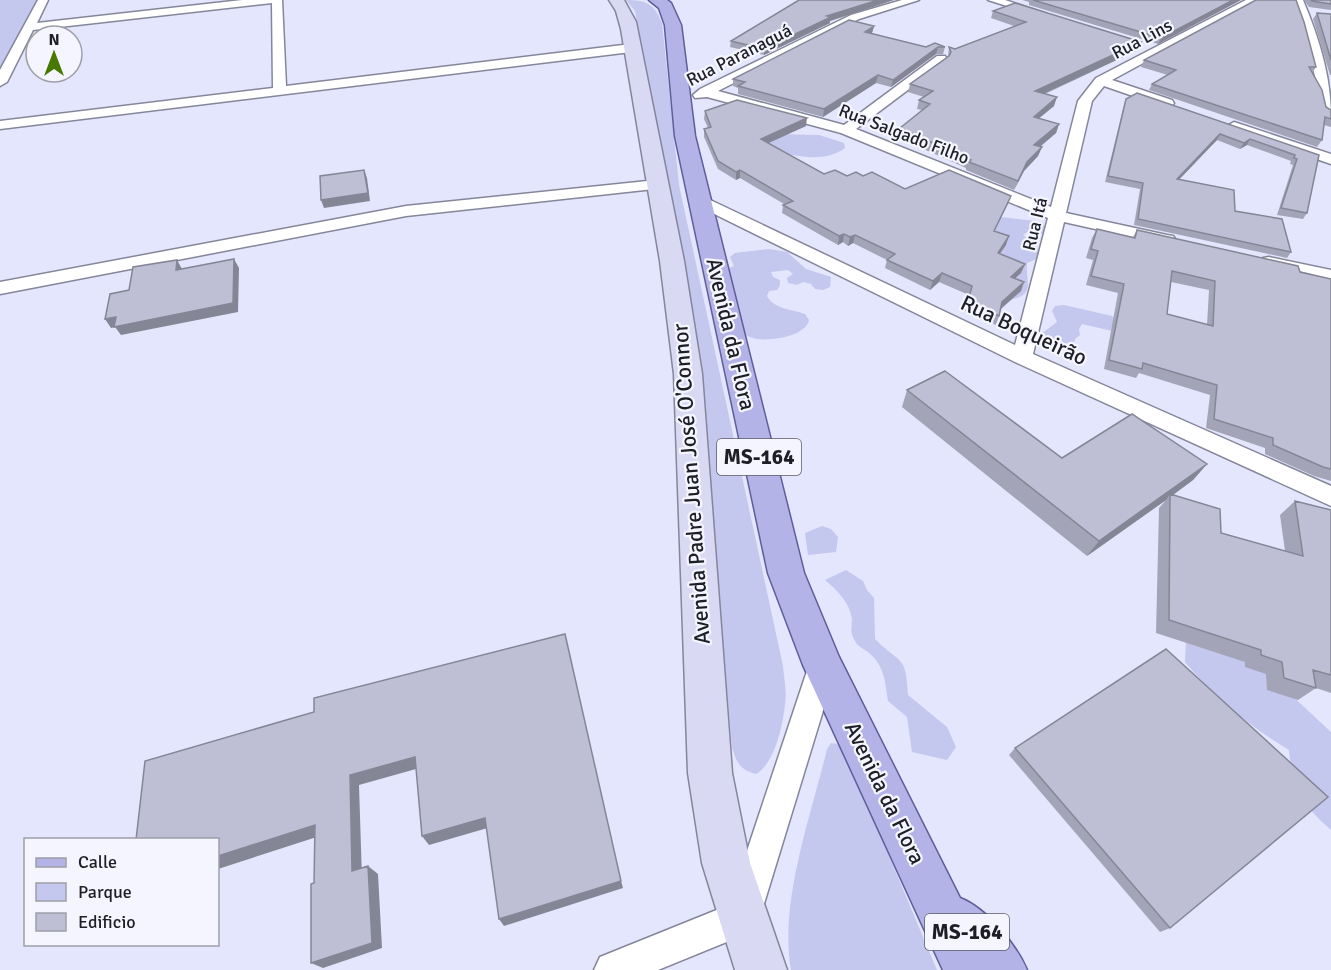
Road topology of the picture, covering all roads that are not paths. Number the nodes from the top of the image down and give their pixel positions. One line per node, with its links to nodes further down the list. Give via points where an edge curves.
1 (43, 0): 13 (street)
2 (272, 0): 14 (street)
3 (277, 0): 21 (street)
4 (616, 0): 16 (street, Avenida Padre Juan José O'Connor, via 628,18)
5 (656, 0): 22 (main road, Avenida da Flora / MS-164, via 666,6 670,15)
6 (914, 0): 22 (street, Rua Paranaguá, via 855,17)
7 (993, 0): 11 (street)
8 (1029, 0): 11 (street)
9 (1254, 0): 18 (street, Rua Lins, via 1153,49)
10 (1301, 5): 19 (street)
11 (1014, 6): 12 (street)
12 (1058, 20)
13 (30, 24)
14 (55, 24)
15 (24, 35): 20 (street)
16 (631, 48): 21 (street); 30 (street, Avenida Padre Juan José O'Connor)
17 (941, 59): 28 (street)
18 (1101, 81): 23 (street, Rua Lins); 24 (street)
19 (1326, 81): 25 (street)
20 (0, 82)
21 (280, 91): 27 (street)
22 (693, 98): 28 (street, Rua Salgado Filho); 31 (main road, Avenida da Flora / MS-164, via 685,136)
23 (1085, 101): 32 (street, Rua Itá)
24 (1178, 107)
25 (1331, 113)
26 (1221, 122): 29 (street)
27 (0, 125)
28 (846, 130): 32 (street, Rua Salgado Filho)
29 (1331, 159)
30 (657, 185): 36 (street, via 406,211); 41 (street, Avenida Padre Juan José O'Connor, via 688,374 710,773 726,863)
31 (700, 201): 37 (street, Rua Boqueirão); 39 (main road, Avenida da Flora / MS-164, via 786,573)
32 (1057, 216): 33 (street, Rua Salgado Filho); 37 (street, Rua Itá)
33 (1182, 243)
34 (1251, 258): 35 (street)
35 (1331, 276)
36 (0, 288)
37 (1022, 357): 38 (street, Rua Boqueirão)
38 (1331, 497)
39 (823, 665): 40 (main road, Avenida da Flora / MS-164); 41 (street)
40 (933, 895): 44 (main road, Avenida da Flora / MS-164); 45 (main road, Avenida da Flora / MS-164)
41 (743, 917): 42 (street); 43 (street, Avenida Padre Juan José O'Connor)
42 (613, 970)
43 (761, 970)
44 (969, 970)
45 (1001, 970)

